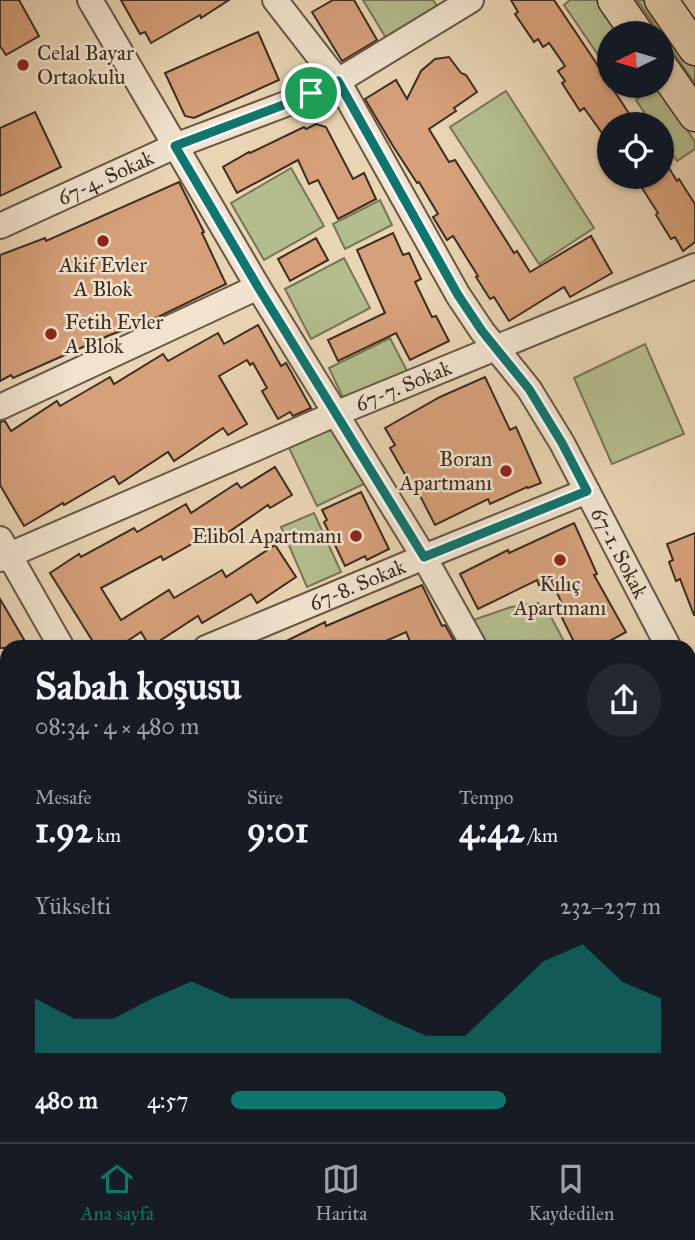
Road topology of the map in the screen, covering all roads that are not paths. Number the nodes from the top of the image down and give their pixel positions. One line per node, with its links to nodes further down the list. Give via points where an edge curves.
1 (90, 0): 11 (street)
2 (275, 0): 8 (street, 67-1. Sokak)
3 (471, 0): 8 (street, 67-4. Sokak)
4 (614, 0): 6 (main road)
5 (661, 0): 7 (main road)
6 (629, 21)
7 (695, 49)
8 (338, 81): 11 (street, 67-4. Sokak); 15 (street, 67-1. Sokak, via 458,295)
9 (674, 85): 10 (main road)
10 (695, 115)
11 (175, 146): 12 (street, 67-4. Sokak); 14 (street)
12 (0, 226)
13 (695, 266): 15 (street, 67-7. Sokak)
14 (258, 287): 16 (street); 17 (street)
15 (496, 348): 17 (street, 67-7. Sokak); 18 (street, 67-1. Sokak, via 529,389)
16 (0, 407)
17 (335, 414): 19 (street, 67-7. Sokak); 20 (street)
18 (587, 491): 20 (street, 67-8. Sokak); 24 (street, 67-1. Sokak)
19 (3, 551): 21 (street)
20 (424, 557): 22 (street, 67-8. Sokak); 23 (street)
21 (57, 640)
22 (225, 640)
23 (471, 640)
24 (665, 640)

